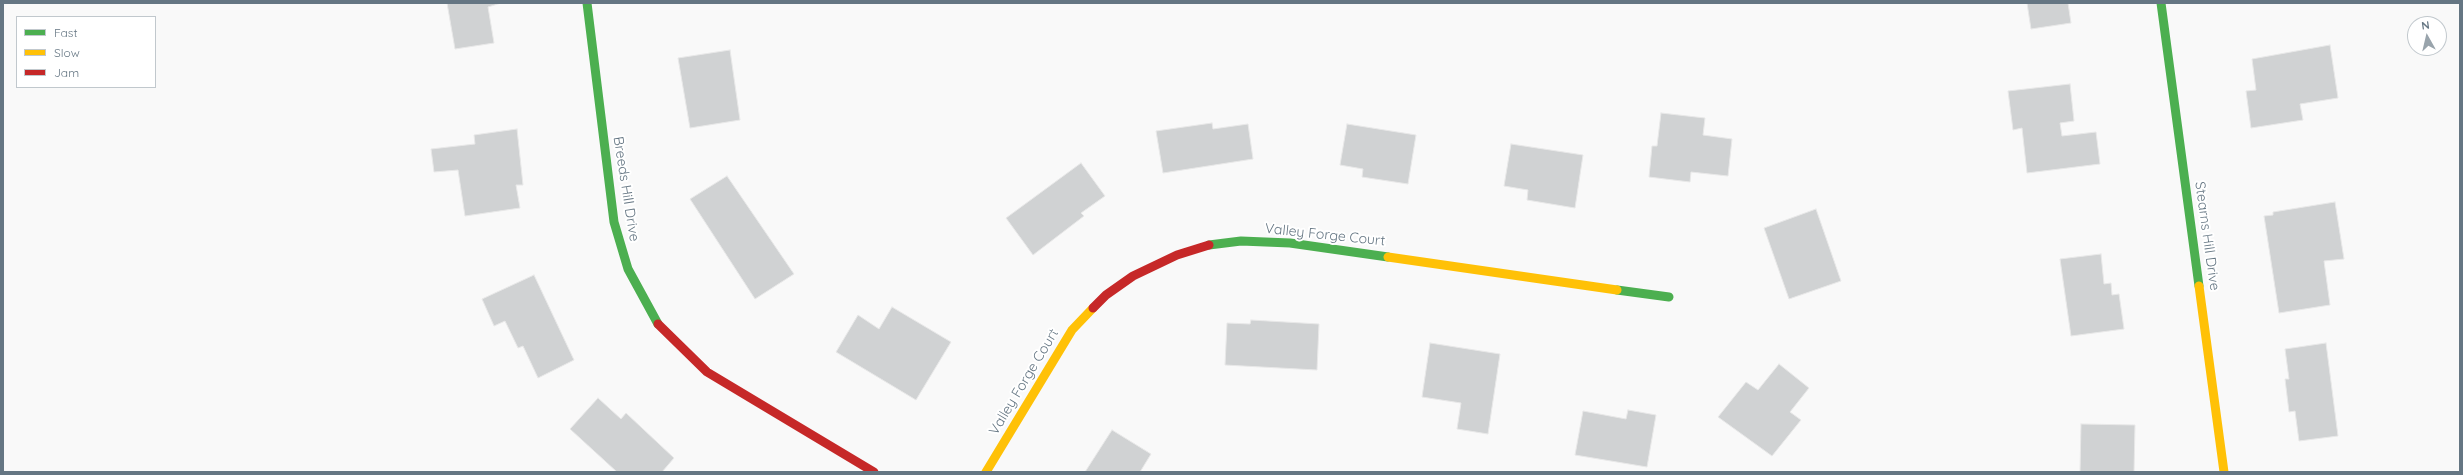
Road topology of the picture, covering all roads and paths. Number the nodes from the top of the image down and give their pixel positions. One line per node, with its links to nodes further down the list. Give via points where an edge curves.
1 (587, 3): 4 (street, Breeds Hill Drive, via 614,222 628,269 660,327 707,372)
2 (2161, 3): 6 (street, Stearns Hill Drive)
3 (1669, 297): 5 (street, Valley Forge Court, via 1290,243 1241,242 1209,245 1177,254 1133,276 1094,307 1072,330)
4 (874, 472)
5 (986, 472)
6 (2224, 472)

